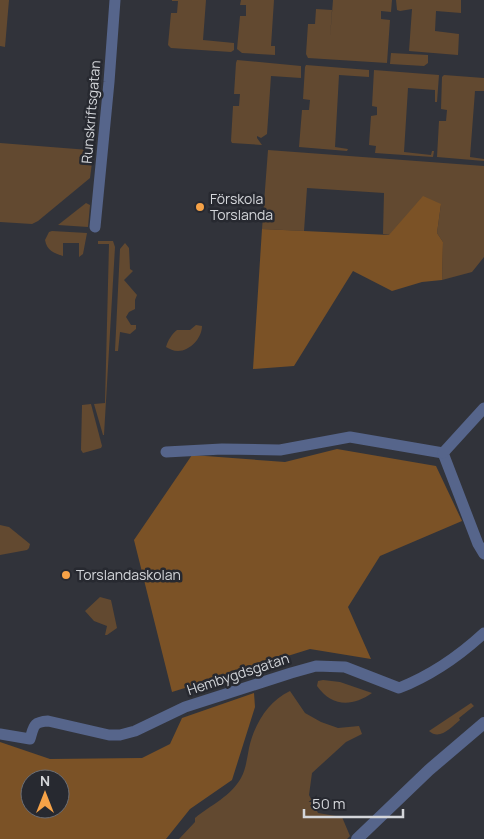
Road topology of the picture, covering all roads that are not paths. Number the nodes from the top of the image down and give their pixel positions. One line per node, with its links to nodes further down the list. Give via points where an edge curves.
1 (114, 0): 2 (street, Runskriftsgatan)
2 (95, 227)
3 (484, 408): 5 (street)
4 (166, 452): 5 (street, via 280,450 350,437)
5 (443, 453): 6 (street)
6 (484, 554)
7 (484, 633): 9 (street, Hembygdsgatan, via 433,672 399,688 344,667 316,666 185,707 120,736 48,721 38,722 30,739)
8 (484, 723): 10 (street)
9 (0, 734)
10 (357, 839)

